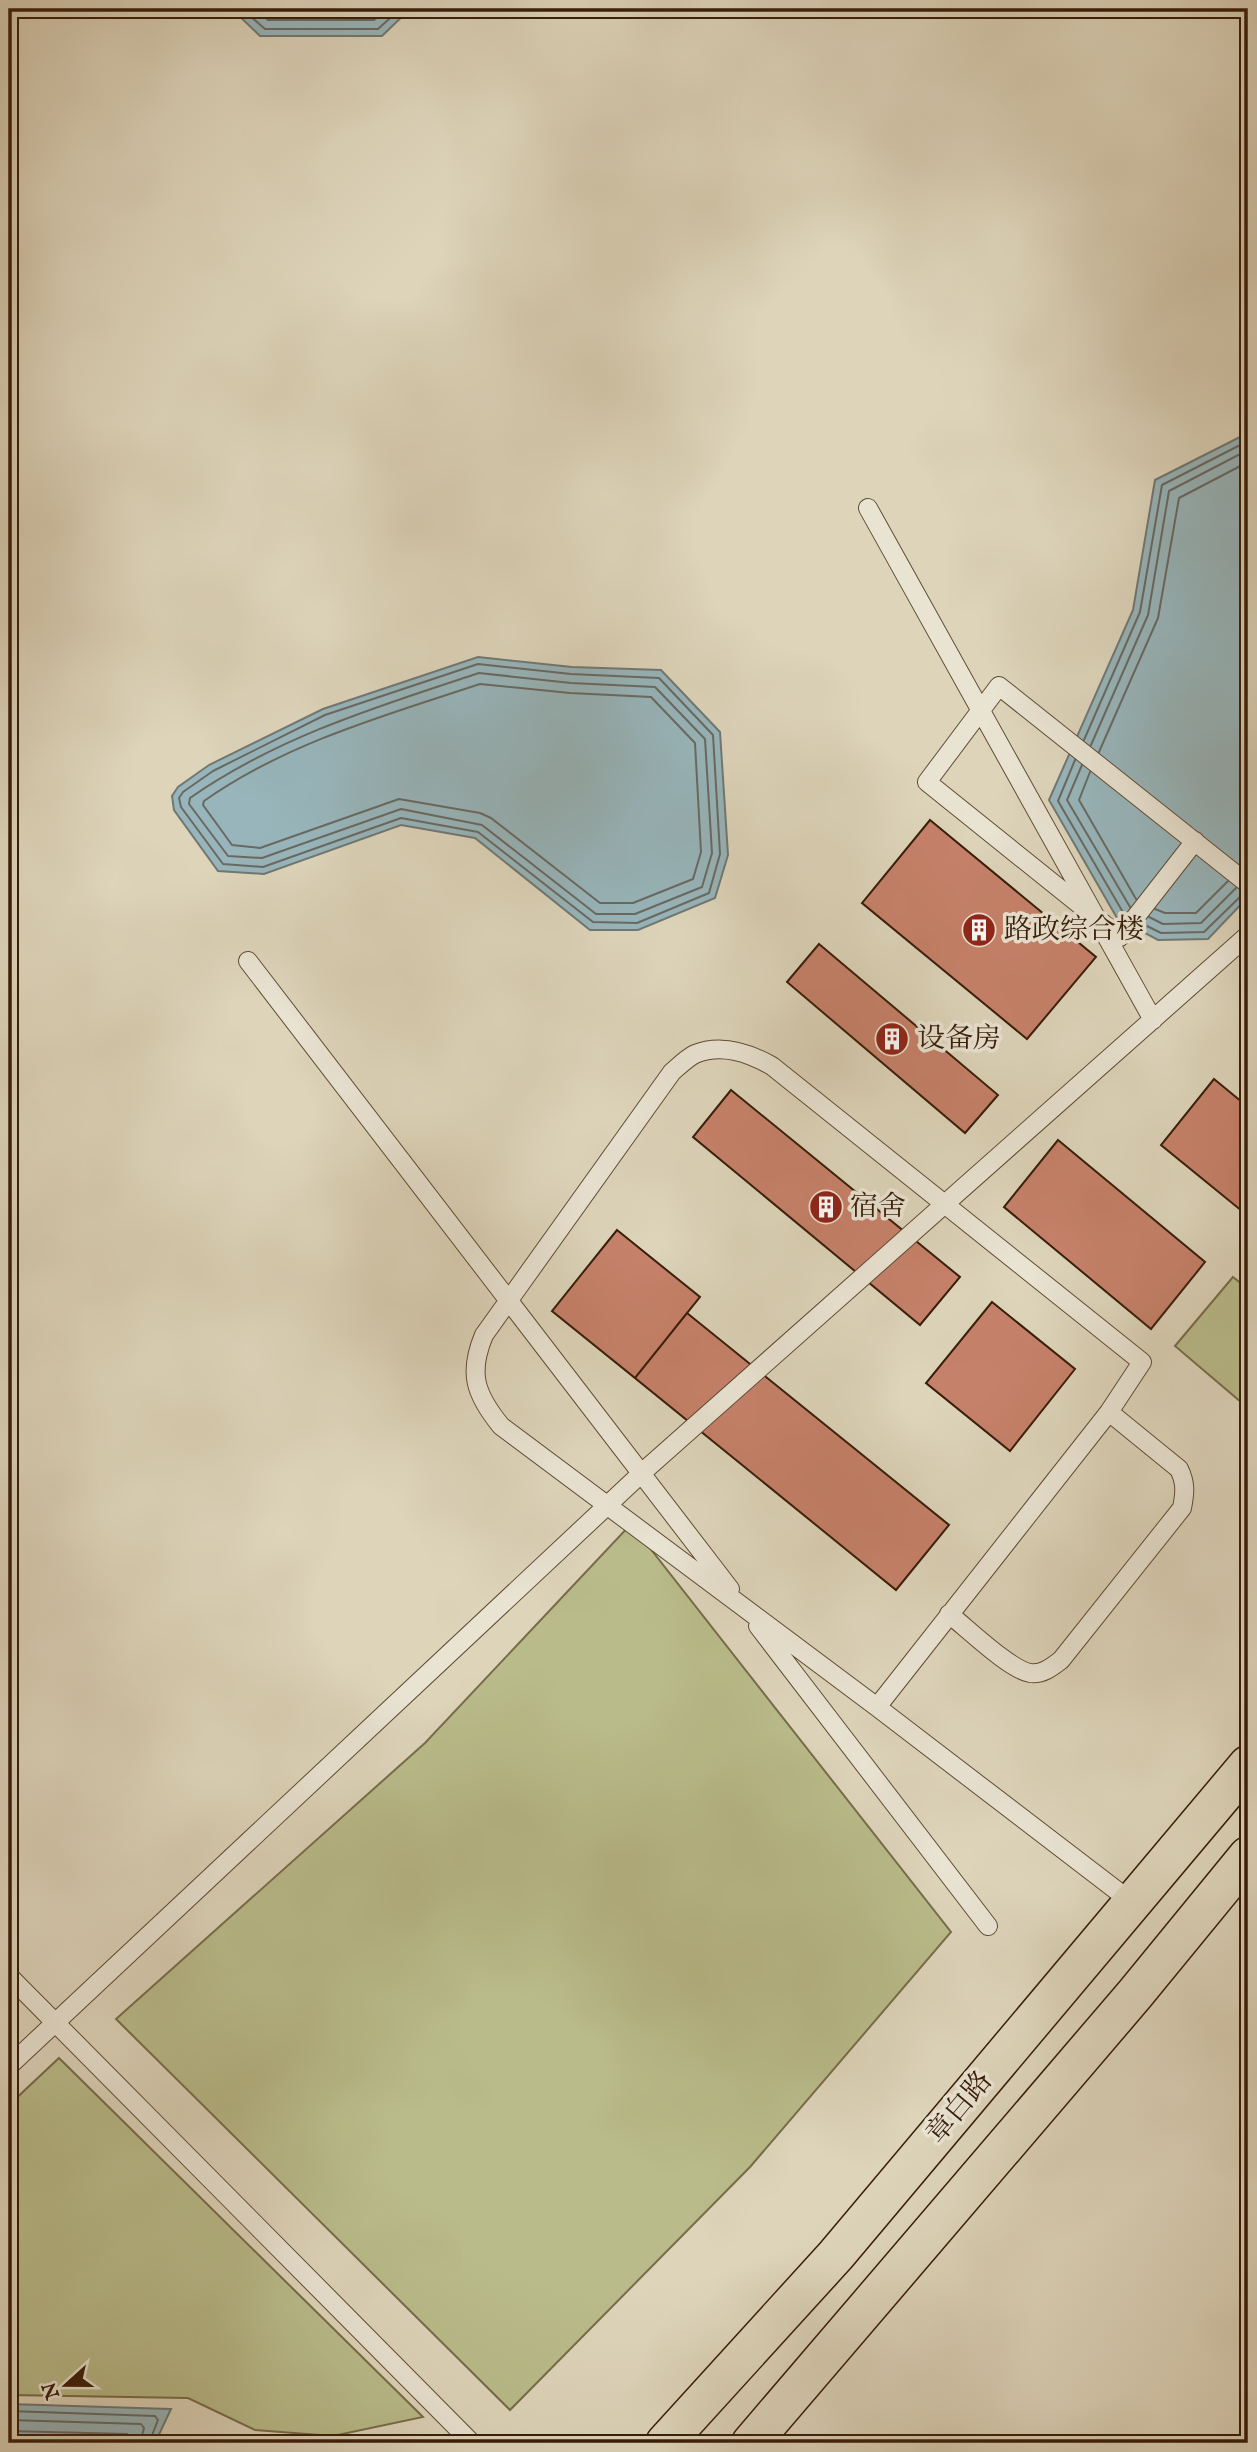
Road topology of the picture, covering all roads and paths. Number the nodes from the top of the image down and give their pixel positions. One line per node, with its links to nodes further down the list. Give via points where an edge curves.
1 (868, 508): 6 (lane)
2 (1195, 841): 2 (lane, via 1120,937 927,782 999,686); 3 (lane)
3 (1248, 884)
4 (1248, 935): 6 (lane)
5 (248, 961): 8 (lane)
6 (1153, 1020): 8 (lane)
7 (1109, 1412): 9 (lane); 9 (lane, via 1179,1469 1184,1478 1182,1508 1048,1670 1033,1674 1017,1668); 10 (lane, via 1142,1362 772,1066 755,1056 717,1049 694,1055 672,1072 484,1335 474,1374 479,1394 501,1426)
8 (642, 1474): 14 (lane); 16 (lane)
9 (949, 1614): 10 (lane)
10 (877, 1707): 13 (lane)
11 (1248, 1765): 13 (highway, 章白路)
12 (1248, 1856): 20 (highway)
13 (1133, 1903): 19 (highway, 章白路, via 836,2255)
14 (988, 1926)
15 (9, 1976): 16 (lane)
16 (55, 2023): 17 (lane); 18 (lane)
17 (9, 2066)
18 (472, 2443)
19 (665, 2443)
20 (751, 2443)

